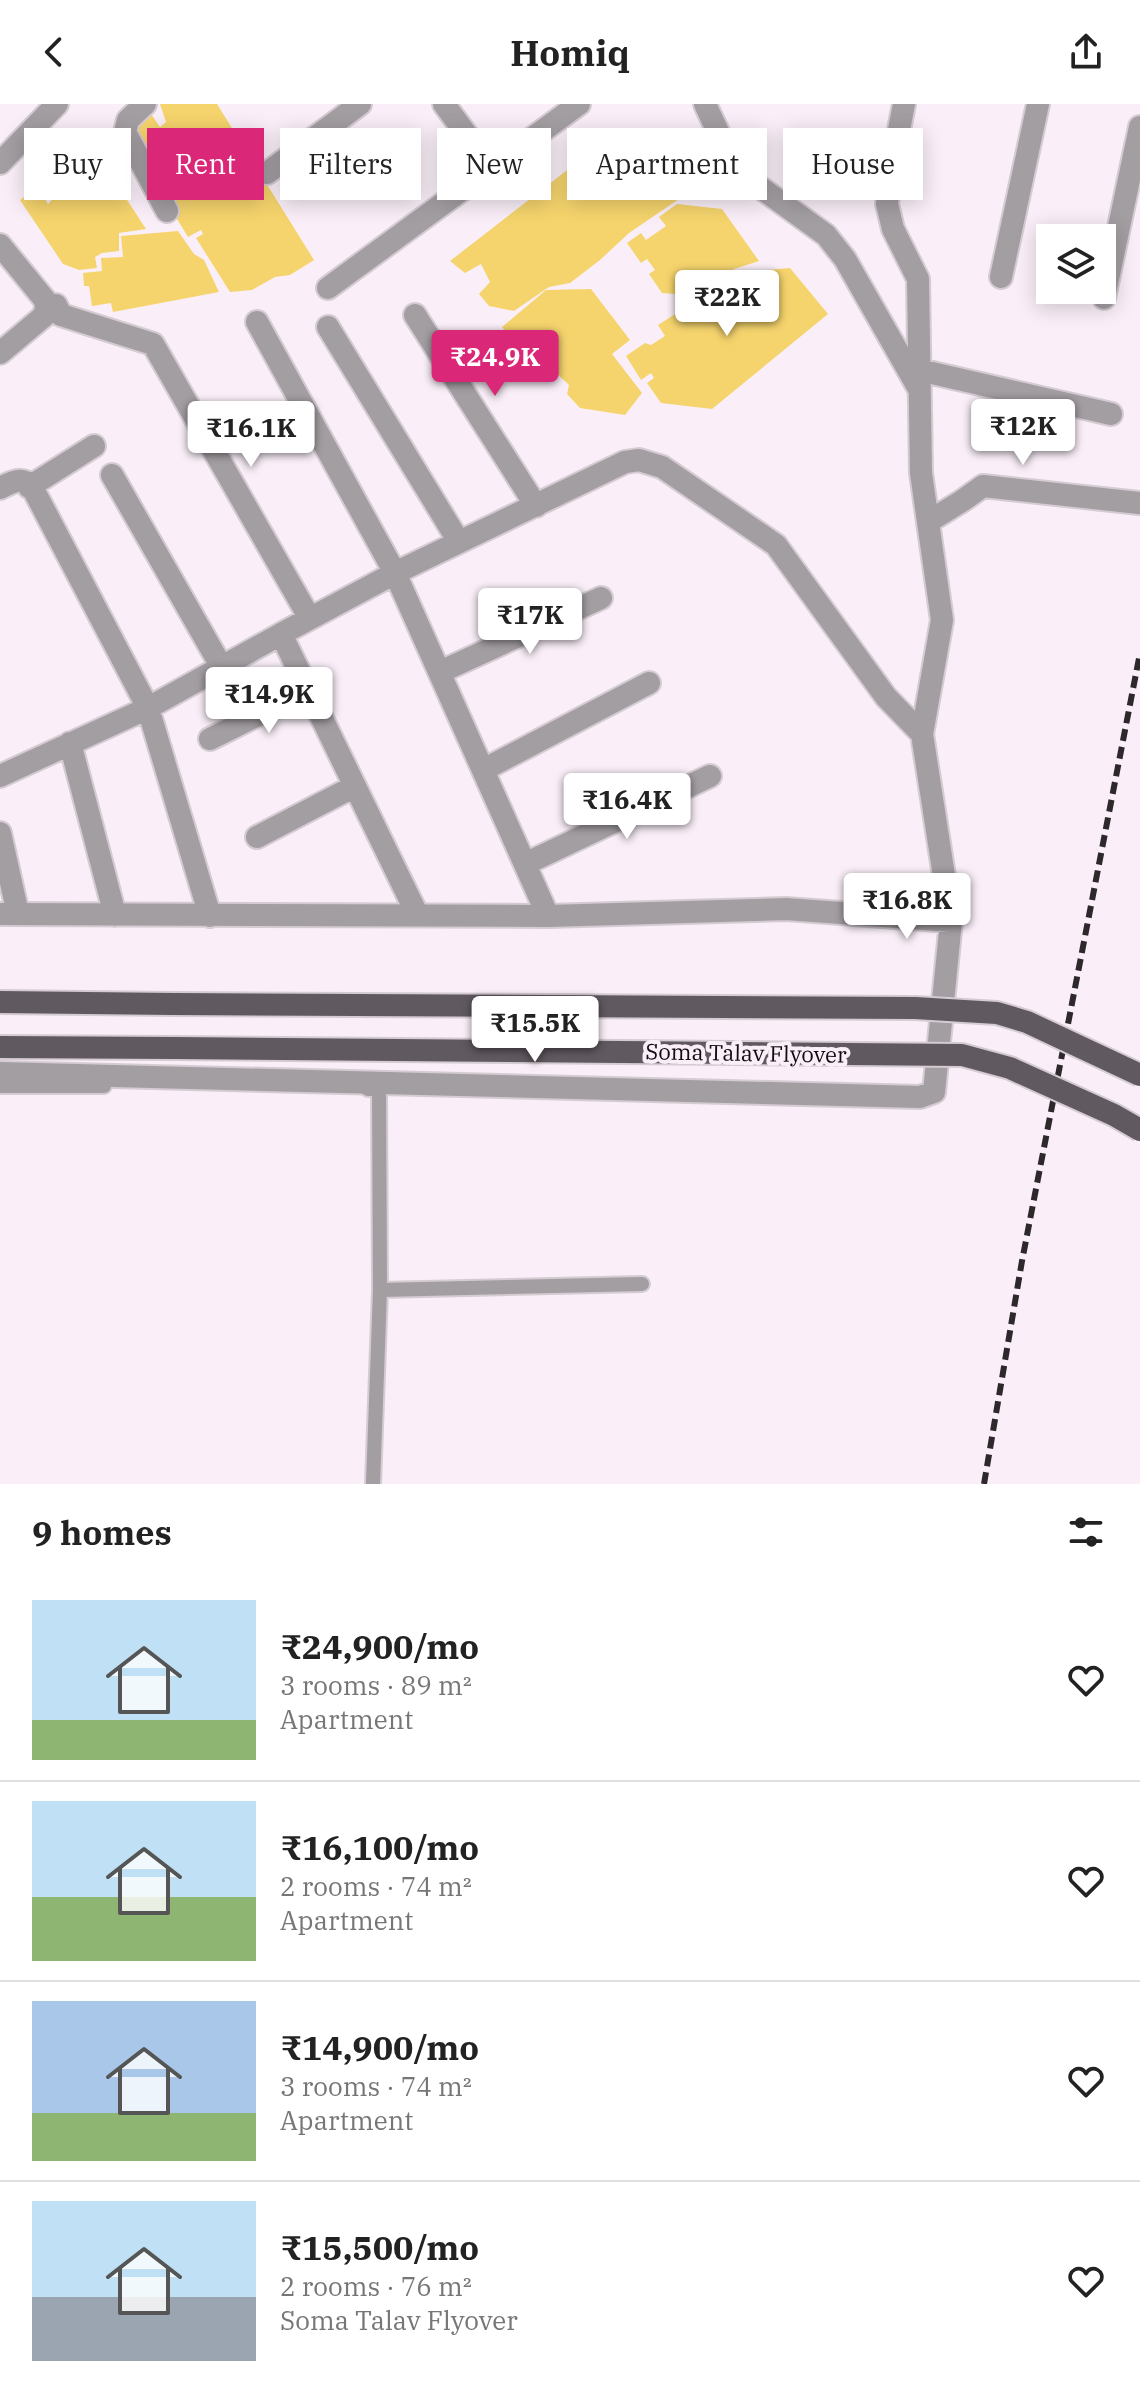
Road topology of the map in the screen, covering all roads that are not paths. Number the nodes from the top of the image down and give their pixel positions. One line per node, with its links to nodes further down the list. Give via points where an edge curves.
1 (57, 104): 12 (street)
2 (145, 104): 15 (street, via 128,120 125,132)
3 (360, 104): 13 (street)
4 (444, 104): 10 (street)
5 (579, 104): 11 (street)
6 (705, 104): 25 (street, via 725,147 754,183 826,235 845,259)
7 (904, 104): 25 (street, via 887,204 893,229 918,279)
8 (1038, 104): 18 (street)
9 (1140, 127): 16 (street)
10 (462, 128)
11 (546, 128)
12 (0, 163)
13 (267, 173)
14 (448, 200): 19 (street)
15 (167, 211)
16 (1116, 241)
17 (0, 245): 24 (street, via 46,308 44,316)
18 (1001, 277)
19 (328, 288)
20 (56, 305): 37 (street, via 61,315 153,344)
21 (415, 315): 32 (street)
22 (257, 322): 35 (street)
23 (328, 327): 34 (street)
24 (4, 342)
25 (919, 380): 26 (street); 33 (street)
26 (1111, 414)
27 (94, 446): 29 (street)
28 (112, 475): 39 (street)
29 (30, 486): 30 (street, via 16,480); 43 (street)
30 (0, 488)
31 (1139, 503): 33 (street, via 983,486)
32 (536, 506): 34 (street); 44 (street, via 625,462 662,467 776,545 886,697)
33 (928, 522): 44 (street, via 942,620)
34 (459, 542): 35 (street)
35 (395, 573): 37 (street); 40 (street)
36 (601, 598): 40 (street)
37 (309, 617): 38 (street)
38 (281, 634): 39 (street); 42 (street)
39 (221, 666): 43 (street)
40 (440, 672): 47 (street)
41 (649, 683): 47 (street)
42 (308, 690): 45 (street); 50 (street)
43 (148, 708): 46 (street); 57 (street)
44 (922, 734): 59 (street)
45 (210, 739)
46 (70, 743): 48 (street); 56 (street)
47 (483, 770): 53 (street)
48 (0, 776)
49 (710, 776): 53 (street)
50 (355, 786): 52 (street); 55 (street)
51 (0, 833): 54 (street)
52 (257, 837)
53 (525, 864): 58 (street)
54 (9, 914): 56 (street)
55 (417, 914): 57 (street); 58 (street)
56 (115, 915): 57 (street)
57 (210, 916)
58 (548, 916): 59 (street, via 786,909)
59 (951, 921): 62 (street, via 934,1092 920,1097)
60 (0, 1002): 63 (main road, Soma Talav Flyover, bridge, via 951,1009 1027,1022)
61 (0, 1047): 65 (main road, Soma Talav Flyover, bridge, via 962,1055 1010,1068)
62 (0, 1073)
63 (1140, 1075)
64 (0, 1086): 67 (lane, via 379,1089)
65 (1140, 1130)
66 (642, 1284): 67 (lane)
67 (380, 1290): 68 (lane)
68 (373, 1484)

